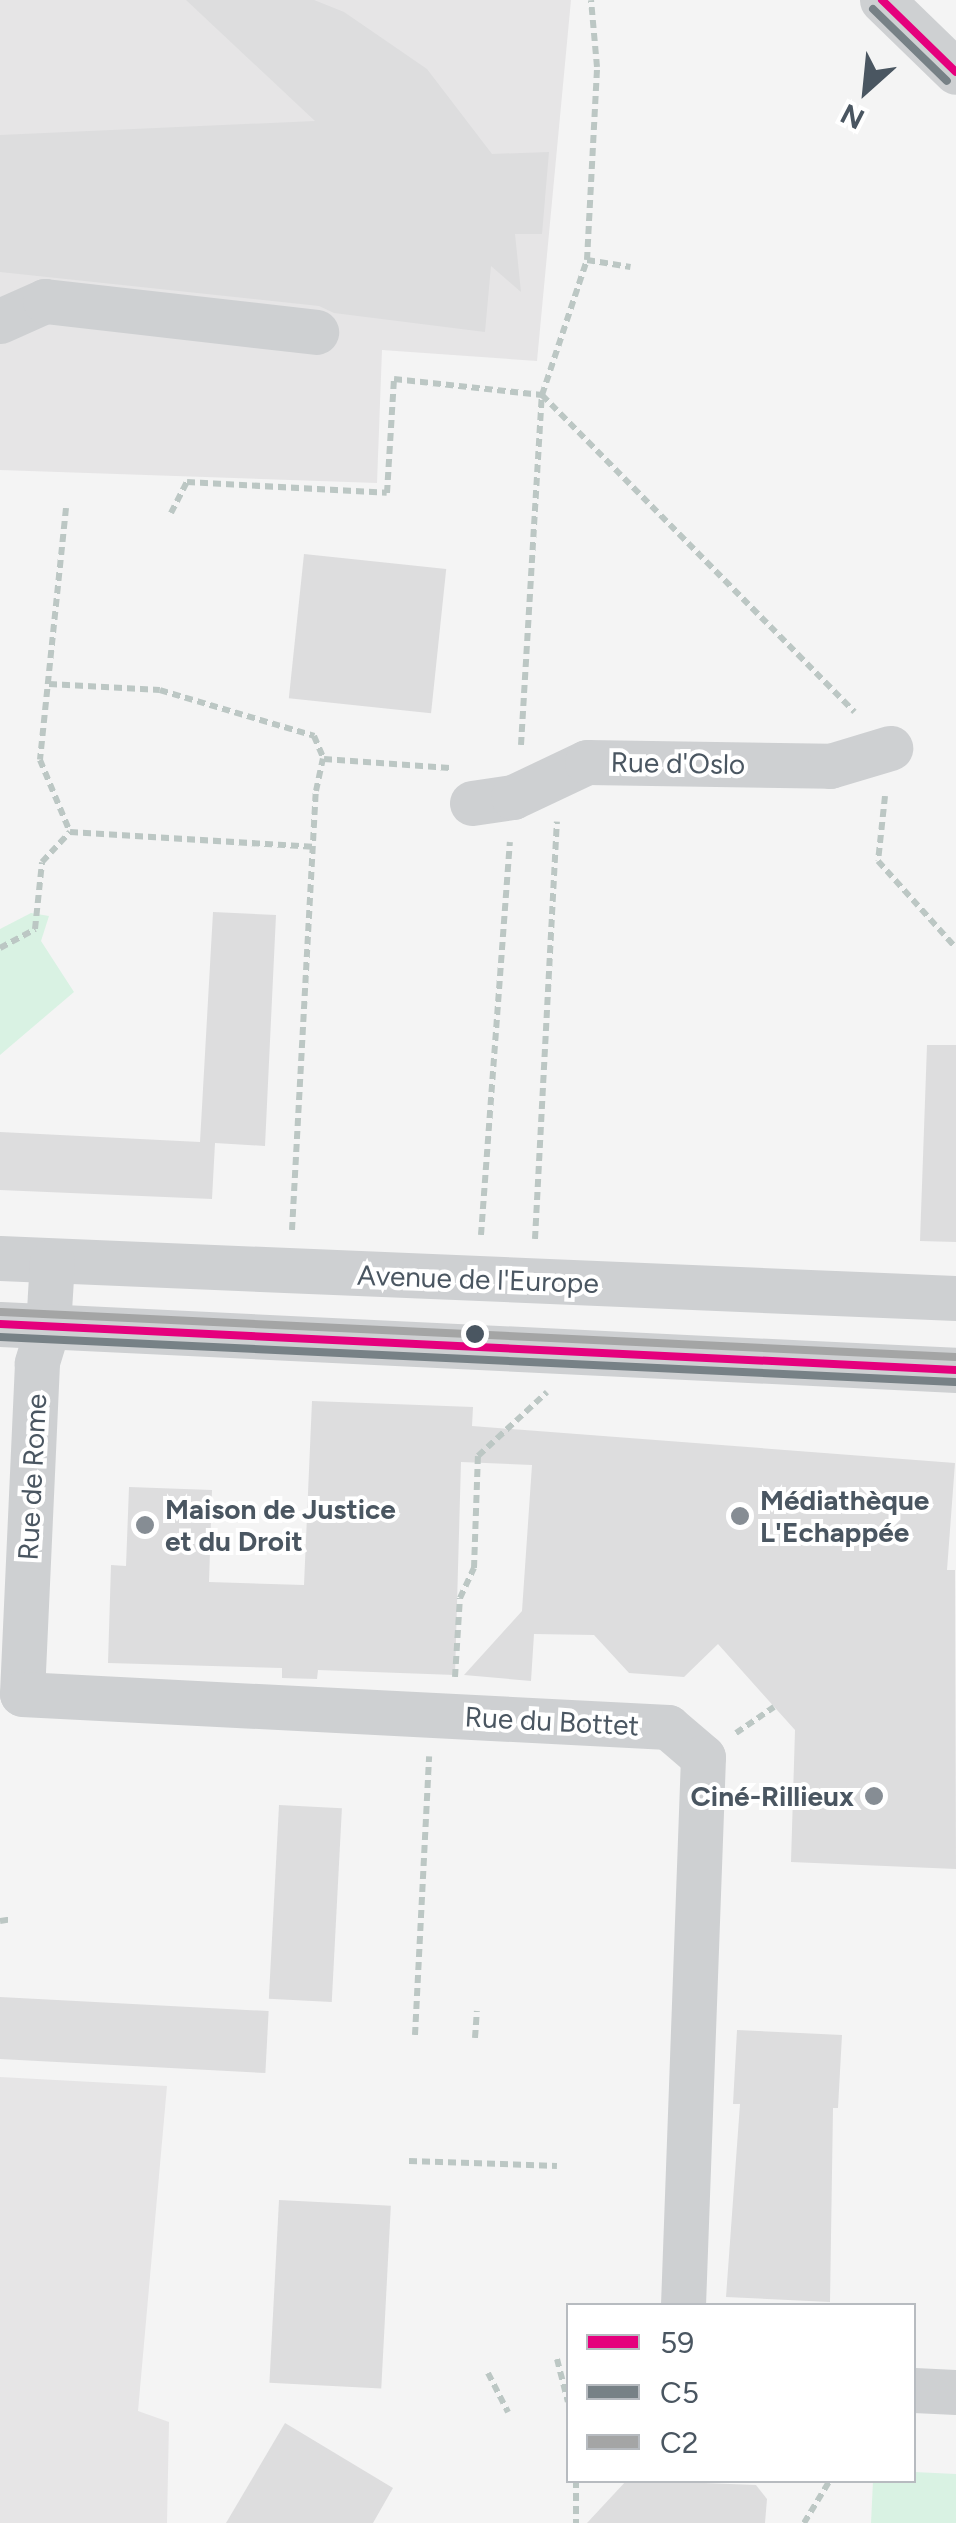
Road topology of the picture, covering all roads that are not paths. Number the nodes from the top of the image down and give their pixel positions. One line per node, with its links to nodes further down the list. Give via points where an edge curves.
1 (882, 0): 2 (street)
2 (956, 72)
3 (0, 320): 4 (street, via 45,301)
4 (316, 332)
5 (890, 748): 6 (street, Rue d'Oslo, via 830,766 588,762 560,775)
6 (481, 789)
7 (0, 1258): 8 (street, Avenue de l'Europe)
8 (52, 1261): 9 (street, Avenue de l'Europe); 11 (street, Rue de Rome)
9 (956, 1298)
10 (0, 1324): 11 (street)
11 (48, 1326): 12 (street); 13 (street, Rue de Rome, via 37,1363)
12 (956, 1370)
13 (22, 1694): 14 (street, Rue du Bottet, via 668,1728 702,1757)
14 (683, 2303)
15 (916, 2390): 16 (street)
16 (956, 2392)

